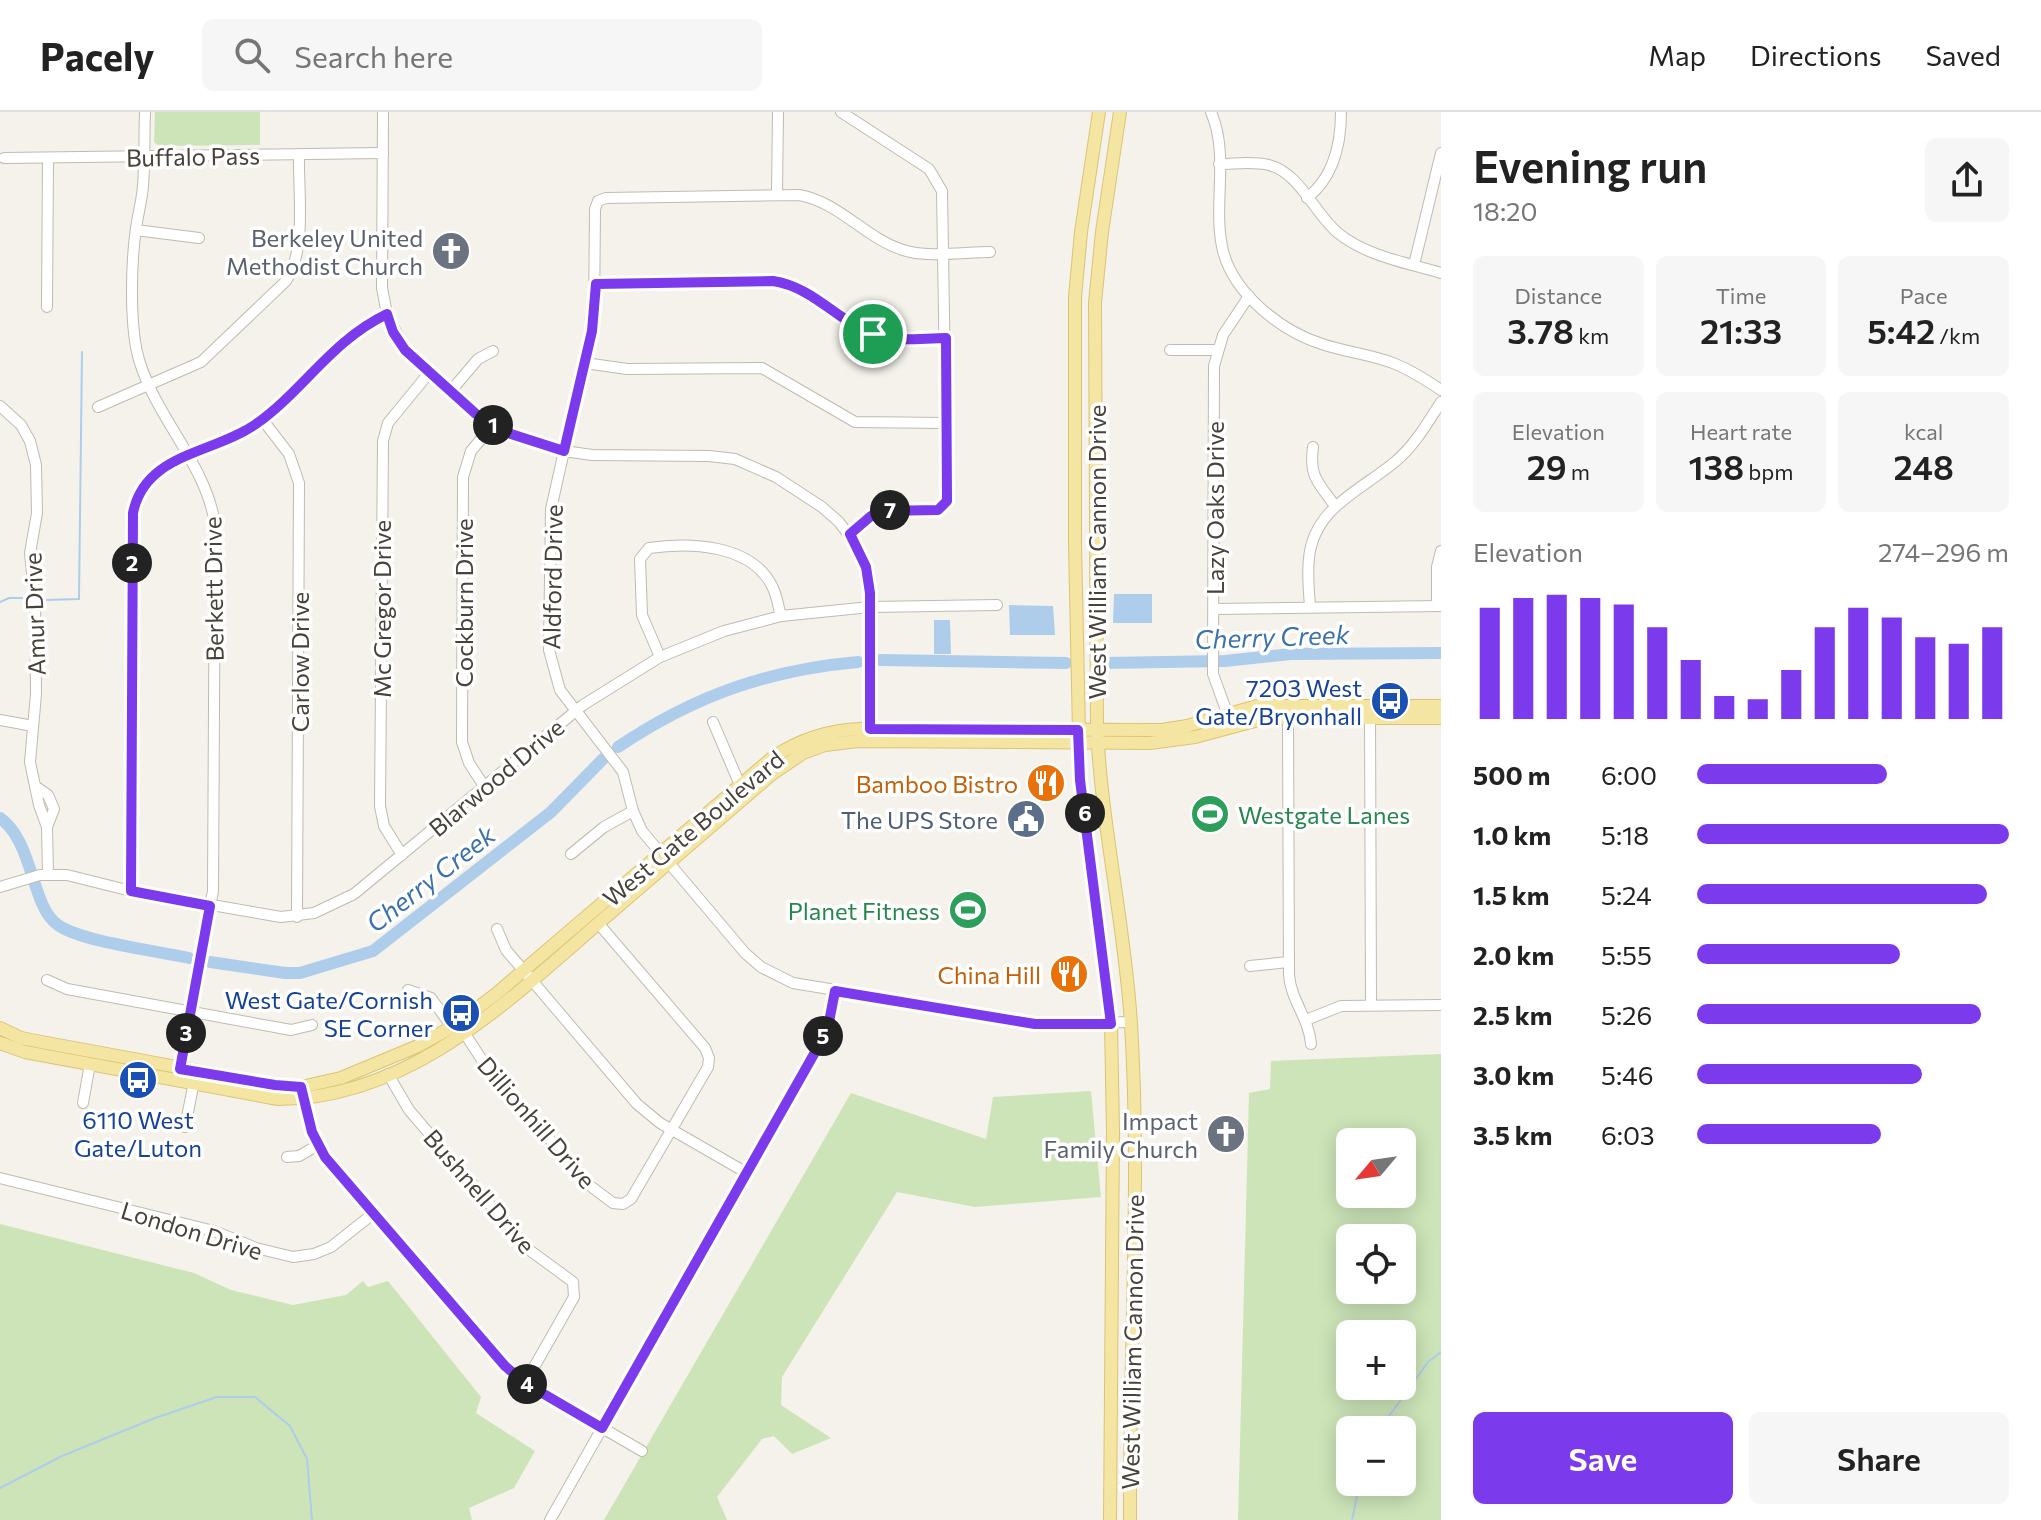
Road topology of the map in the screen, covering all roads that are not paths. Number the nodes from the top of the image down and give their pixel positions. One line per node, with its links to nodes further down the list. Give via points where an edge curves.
1 (145, 112): 12 (street, Berkett Drive)
2 (383, 112): 9 (street)
3 (778, 112): 17 (street)
4 (841, 112): 21 (street, via 934,175 942,191)
5 (1099, 112): 38 (main road, West William Cannon Drive, via 1078,258)
6 (1120, 112): 39 (main road, West William Cannon Drive, via 1098,266)
7 (1211, 112): 15 (street, via 1218,131)
8 (1341, 112): 18 (street, via 1339,149 1320,186)
9 (383, 153): 11 (street, Buffalo Pass); 28 (street, via 382,288)
10 (1441, 153): 16 (street)
11 (299, 155): 12 (street, Buffalo Pass); 35 (street, via 298,251 290,274 201,362)
12 (144, 157): 14 (street, Buffalo Pass); 19 (street, Berkett Drive)
13 (4, 158): 14 (street, Buffalo Pass)
14 (48, 158): 27 (street)
15 (1219, 164): 18 (street, via 1277,168); 26 (street, via 1224,255)
16 (1439, 173): 23 (street)
17 (777, 195): 21 (street, Aldford Drive, via 816,199 899,249); 25 (street, Aldford Drive, via 601,199 595,209)
18 (1307, 198): 23 (street, via 1353,243)
19 (136, 230): 20 (street); 35 (street, Berkett Drive, via 134,329)
20 (199, 238)
21 (945, 252): 22 (street, Aldford Drive); 29 (street)
22 (990, 252)
23 (1414, 265): 24 (street)
24 (1441, 273)
25 (596, 284): 29 (street, via 773,281 803,290 880,337); 33 (street, Aldford Drive)
26 (1249, 296): 31 (street, Lazy Oaks Drive); 36 (street, via 1298,334 1392,362)
27 (47, 307)
28 (387, 314): 34 (street, via 405,350); 43 (street, via 348,337)
29 (946, 338): 44 (street)
30 (1170, 350): 31 (street)
31 (1217, 350): 56 (street, Lazy Oaks Drive)
32 (493, 351): 37 (street, via 478,359)
33 (585, 363): 44 (street, via 627,369 754,366 855,422); 47 (street, Aldford Drive)
34 (429, 373): 37 (street); 77 (street, Mc Gregor Drive, via 388,423 382,450 380,806 384,826)
35 (148, 386): 42 (street); 48 (street, Berkett Drive)
36 (1441, 390)
37 (450, 392): 45 (street)
38 (1075, 398): 39 (main road); 70 (main road, West William Cannon Drive)
39 (1095, 399): 71 (main road, West William Cannon Drive)
40 (1441, 402): 49 (street, via 1403,455)
41 (0, 406): 67 (street, Amur Drive, via 21,425 36,465 37,513 30,553 35,602)
42 (98, 407)
43 (262, 419): 48 (street); 85 (street, Carlow Drive, via 289,454 299,483)
44 (946, 423): 50 (street, via 945,504 931,511 882,511)
45 (493, 425): 47 (street); 74 (street, Cockburn Drive, via 471,451 463,477 462,742)
46 (1313, 447): 49 (street, via 1314,476)
47 (564, 451): 50 (street, via 735,459 776,477 822,507); 60 (street, Aldford Drive, via 551,509 549,650 555,679)
48 (187, 456): 83 (street, via 152,476 138,493 133,513); 84 (street, Berkett Drive, via 210,499 215,524)
49 (1335, 506): 55 (street, via 1312,545)
50 (850, 534): 54 (street, via 866,567)
51 (1441, 551): 53 (street)
52 (997, 605): 54 (street, Blarwood Drive)
53 (1439, 606): 55 (street)
54 (870, 607): 57 (street, Blarwood Drive); 69 (street)
55 (1310, 607): 56 (street)
56 (1214, 609): 65 (street, Lazy Oaks Drive, via 1214,680)
57 (781, 616): 58 (street, Blarwood Drive, via 724,631); 58 (street, via 769,581 732,553 694,546 649,548 640,559 640,605)
58 (660, 657): 60 (street, Blarwood Drive)
59 (1441, 706): 61 (main road, West Gate Boulevard)
60 (576, 711): 74 (street, Blarwood Drive); 75 (street, Aldford Drive, via 623,772)
61 (1370, 712): 62 (main road, West Gate Boulevard); 63 (main road, West Gate Boulevard); 65 (main road, West Gate Boulevard, via 1257,706); 94 (street)
62 (1288, 718): 65 (main road, West Gate Boulevard); 88 (street)
63 (1441, 718)
64 (0, 720): 67 (street)
65 (1230, 720): 71 (main road, West Gate Boulevard)
66 (713, 722): 73 (street)
67 (33, 726): 81 (street, Amur Drive, via 30,768 35,786 48,795 54,809 47,827)
68 (952, 729): 69 (main road, West Gate Boulevard); 70 (main road, West Gate Boulevard); 72 (main road)
69 (870, 735): 72 (main road, West Gate Boulevard); 73 (main road, West Gate Boulevard, via 842,730 802,741); 78 (main road, West Gate Boulevard, via 825,745 786,763)
70 (1078, 736): 71 (main road, West Gate Boulevard); 72 (main road, West Gate Boulevard); 80 (main road, West William Cannon Drive)
71 (1097, 736): 79 (main road, West William Cannon Drive)
72 (953, 743)
73 (740, 785): 78 (main road, West Gate Boulevard)
74 (484, 786): 77 (street, Blarwood Drive)
75 (633, 811): 76 (street); 78 (street, Aldford Drive)
76 (571, 854)
77 (402, 855): 85 (street, Blarwood Drive, via 342,901)
78 (664, 859): 86 (main road, West Gate Boulevard); 90 (main road, West Gate Boulevard); 93 (street, Aldford Drive, via 761,967 793,983)
79 (1111, 861): 80 (main road); 98 (main road, West William Cannon Drive)
80 (1092, 866): 99 (main road, West William Cannon Drive)
81 (44, 875): 82 (street, Blarwood Drive); 83 (street, Blarwood Drive)
82 (0, 887)
83 (131, 891): 84 (street, Blarwood Drive)
84 (210, 906): 85 (street, Blarwood Drive); 96 (street, Berkett Drive)
85 (297, 917)
86 (598, 923): 90 (main road, West Gate Boulevard); 113 (street, via 708,1053 708,1067)
87 (497, 929): 90 (street)
88 (1288, 962): 89 (street); 97 (street, via 1291,992)
89 (1250, 966)
90 (527, 976): 101 (main road, West Gate Boulevard); 103 (main road, West Gate Boulevard); 113 (street, via 637,1104)
91 (47, 980): 96 (street, via 67,989)
92 (408, 990): 101 (street, via 431,998)
93 (835, 991): 99 (street, Aldford Drive, via 1035,1024); 116 (street, via 825,1033)
94 (1371, 1005): 95 (street); 97 (street, via 1341,1006)
95 (1441, 1005)
96 (190, 1012): 100 (street, via 291,1030); 108 (street, Berkett Drive)
97 (1306, 1020): 104 (street)
98 (1131, 1022): 99 (street, Aldford Drive); 123 (main road, West William Cannon Drive)
99 (1111, 1024): 122 (main road, West William Cannon Drive)
100 (312, 1025)
101 (452, 1027): 110 (main road, West Gate Boulevard)
102 (0, 1028): 108 (main road, West Gate Boulevard, via 33,1041)
103 (465, 1034): 107 (main road, West Gate Boulevard); 113 (street, Dillionhill Drive, via 589,1185 613,1203 634,1196)
104 (1311, 1044)
105 (1, 1046): 106 (main road, West Gate Boulevard)
106 (90, 1064): 108 (main road, West Gate Boulevard); 111 (street)
107 (388, 1074): 110 (main road, West Gate Boulevard, via 333,1094); 119 (street, Bushnell Drive, via 409,1110 528,1249 573,1282 574,1297)
108 (178, 1075): 109 (main road, West Gate Boulevard)
109 (194, 1078): 110 (main road, West Gate Boulevard, via 278,1099); 112 (street)
110 (302, 1093): 114 (street)
111 (83, 1103)
112 (185, 1127)
113 (671, 1130): 116 (street)
114 (318, 1145): 115 (street); 118 (street)
115 (287, 1157)
116 (747, 1173): 120 (street)
117 (0, 1178): 118 (street, London Drive, via 214,1231 293,1257 331,1247)
118 (374, 1213): 119 (street)
119 (525, 1383): 120 (street)
120 (602, 1428): 121 (street); 124 (street)
121 (642, 1451)
122 (1110, 1488): 123 (main road); 125 (main road, West William Cannon Drive)
123 (1130, 1488): 126 (main road, West William Cannon Drive)
124 (550, 1520)
125 (1110, 1520)
126 (1130, 1520)

